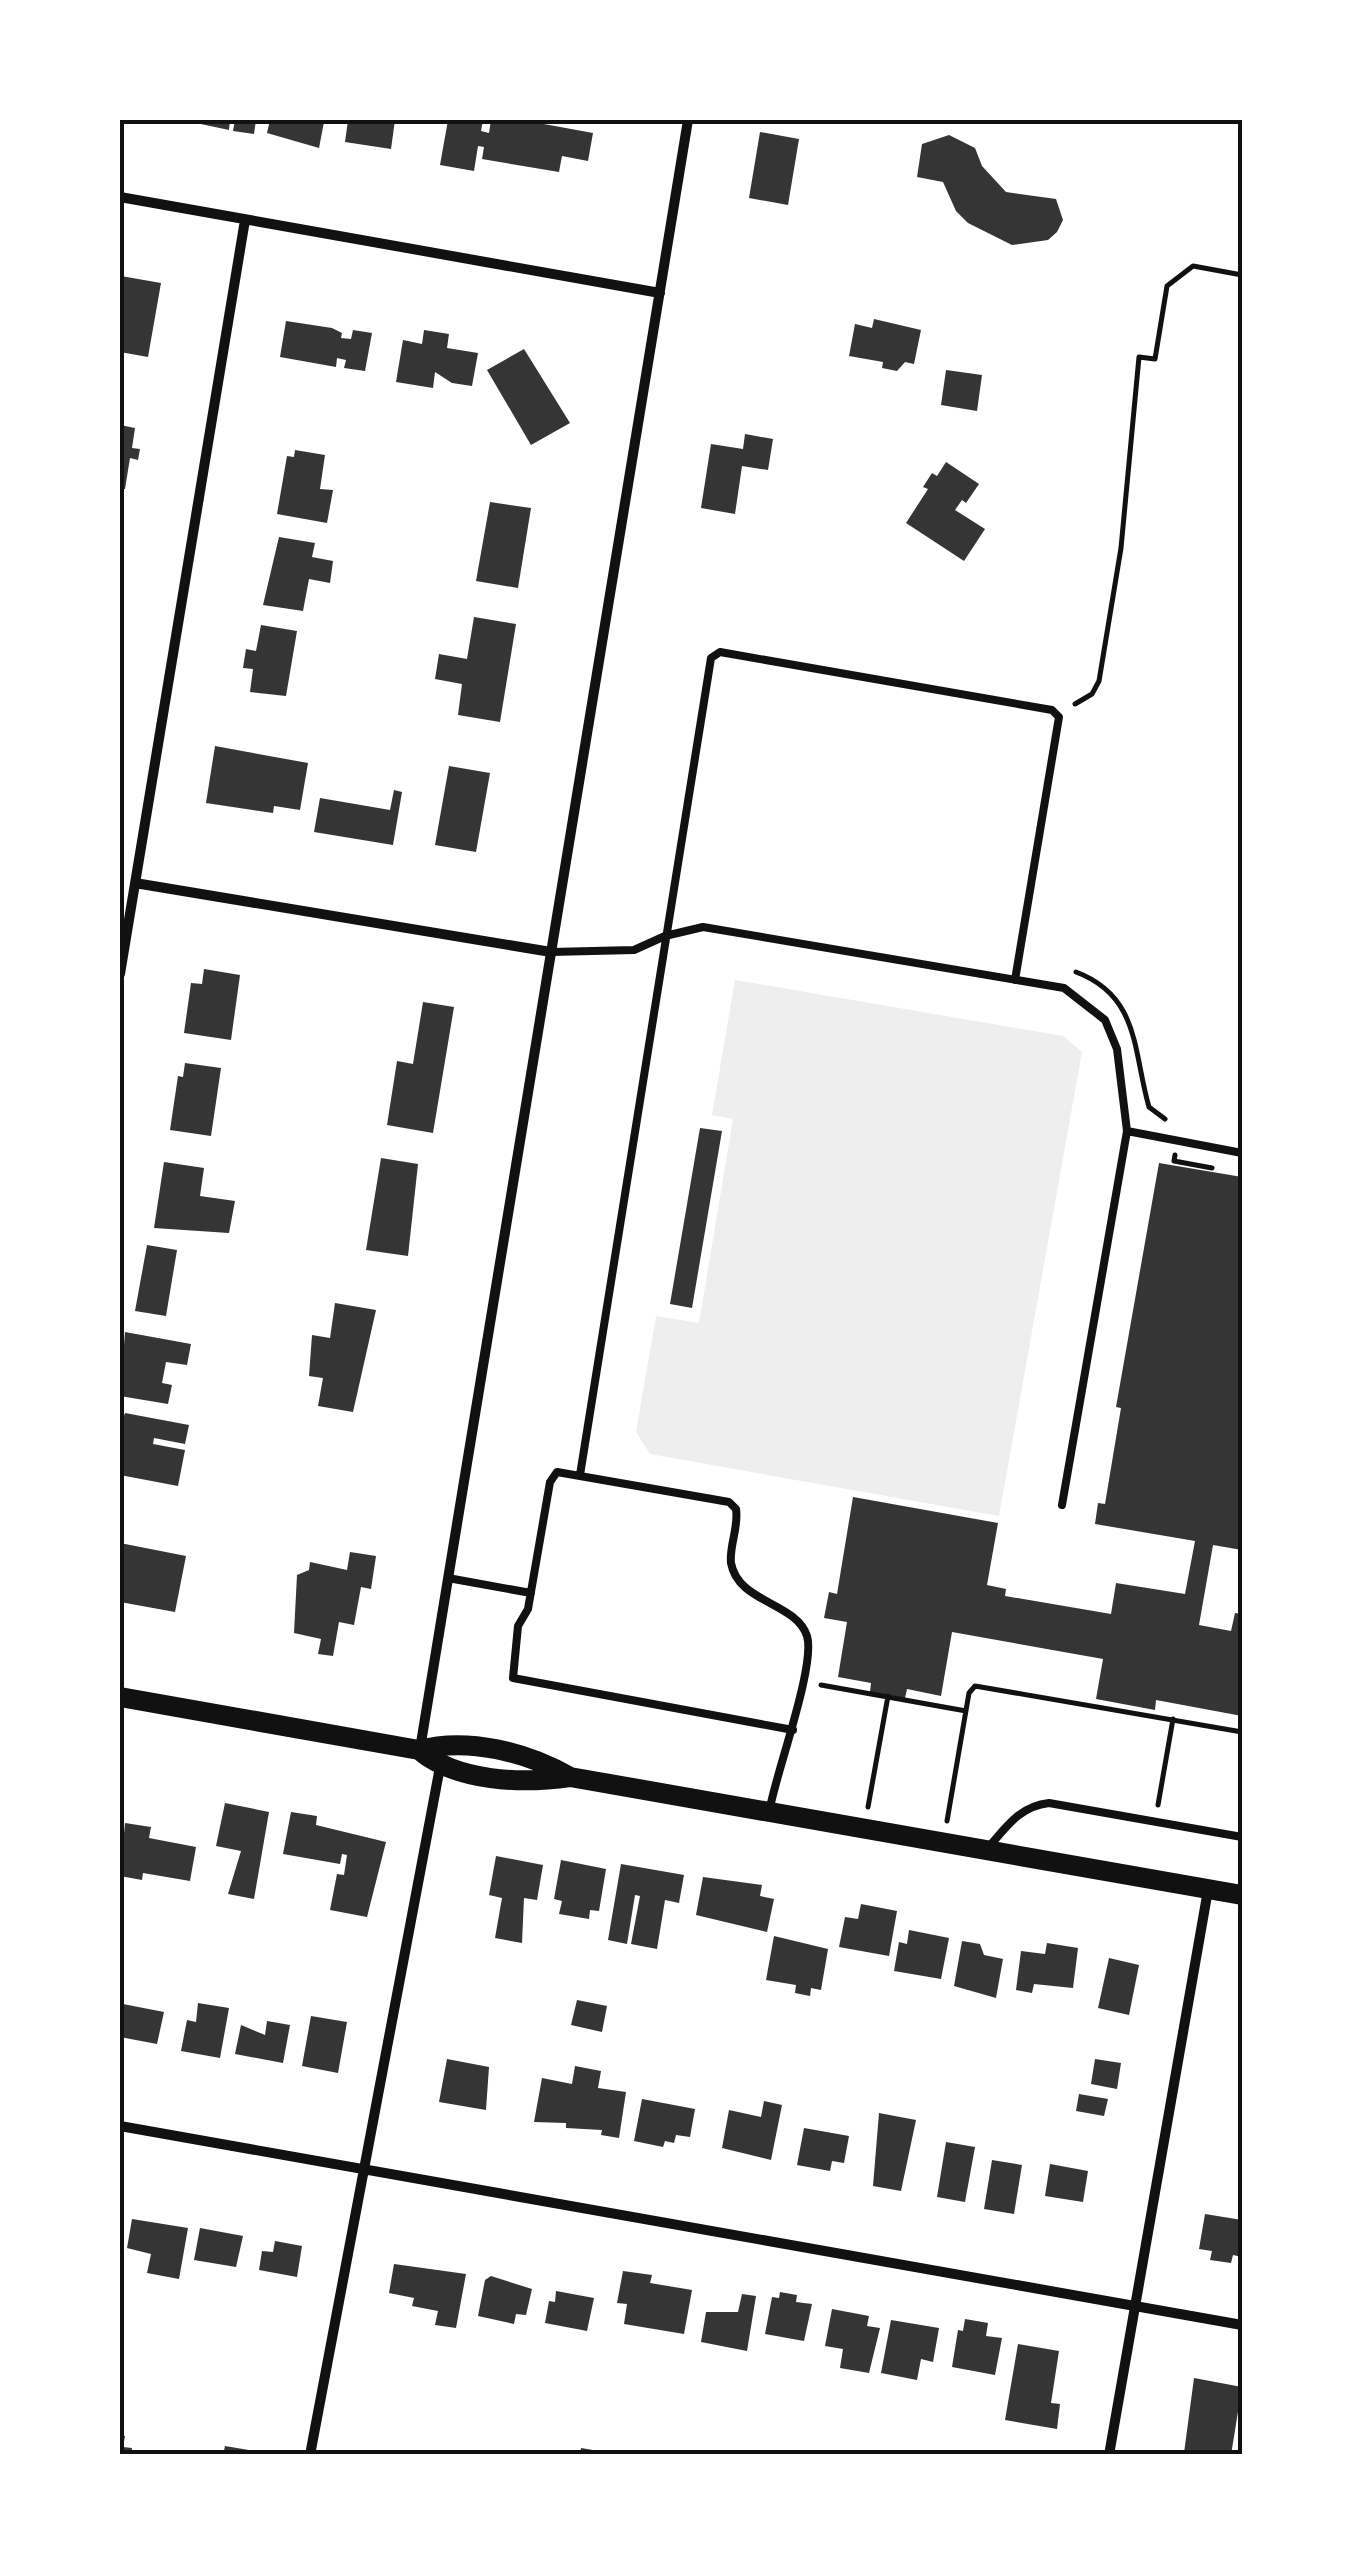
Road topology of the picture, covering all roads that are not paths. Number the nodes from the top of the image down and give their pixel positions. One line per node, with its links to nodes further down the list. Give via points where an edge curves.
1 (688, 120): 4 (street)
2 (120, 197): 3 (street)
3 (245, 220): 4 (street); 5 (street)
4 (660, 293): 7 (street)
5 (135, 883): 7 (street); 8 (street)
6 (665, 936): 7 (lane, via 634,950); 9 (lane, via 704,928); 9 (lane, via 707,668 720,652 1059,716); 12 (lane)
7 (551, 952): 14 (street)
8 (120, 974)
9 (1016, 980): 10 (lane, via 1064,988 1105,1020 1117,1049)
10 (1128, 1131): 11 (lane); 13 (lane)
11 (1242, 1152)
12 (580, 1476): 15 (lane, via 557,1472 550,1482); 17 (lane, via 730,1502 738,1519 731,1562 740,1581 800,1624 808,1640)
13 (1062, 1505)
14 (448, 1578): 15 (lane); 18 (street)
15 (531, 1593): 17 (lane, via 518,1626 513,1678)
16 (120, 1697): 18 (main road)
17 (792, 1730): 21 (lane)
18 (420, 1750): 19 (main road); 20 (main road, via 444,1742 537,1758)
19 (440, 1767): 20 (main road, via 532,1782); 27 (street)
20 (570, 1777): 21 (main road)
21 (770, 1812): 23 (main road)
22 (1242, 1837): 23 (lane, via 1049,1802 1017,1814)
23 (986, 1850): 24 (main road)
24 (1208, 1889): 25 (main road); 28 (street)
25 (1242, 1895)
26 (120, 2126): 27 (street)
27 (364, 2170): 28 (street); 30 (street)
28 (1135, 2306): 29 (street); 31 (street)
29 (1242, 2324)
30 (310, 2455)
31 (1109, 2455)

